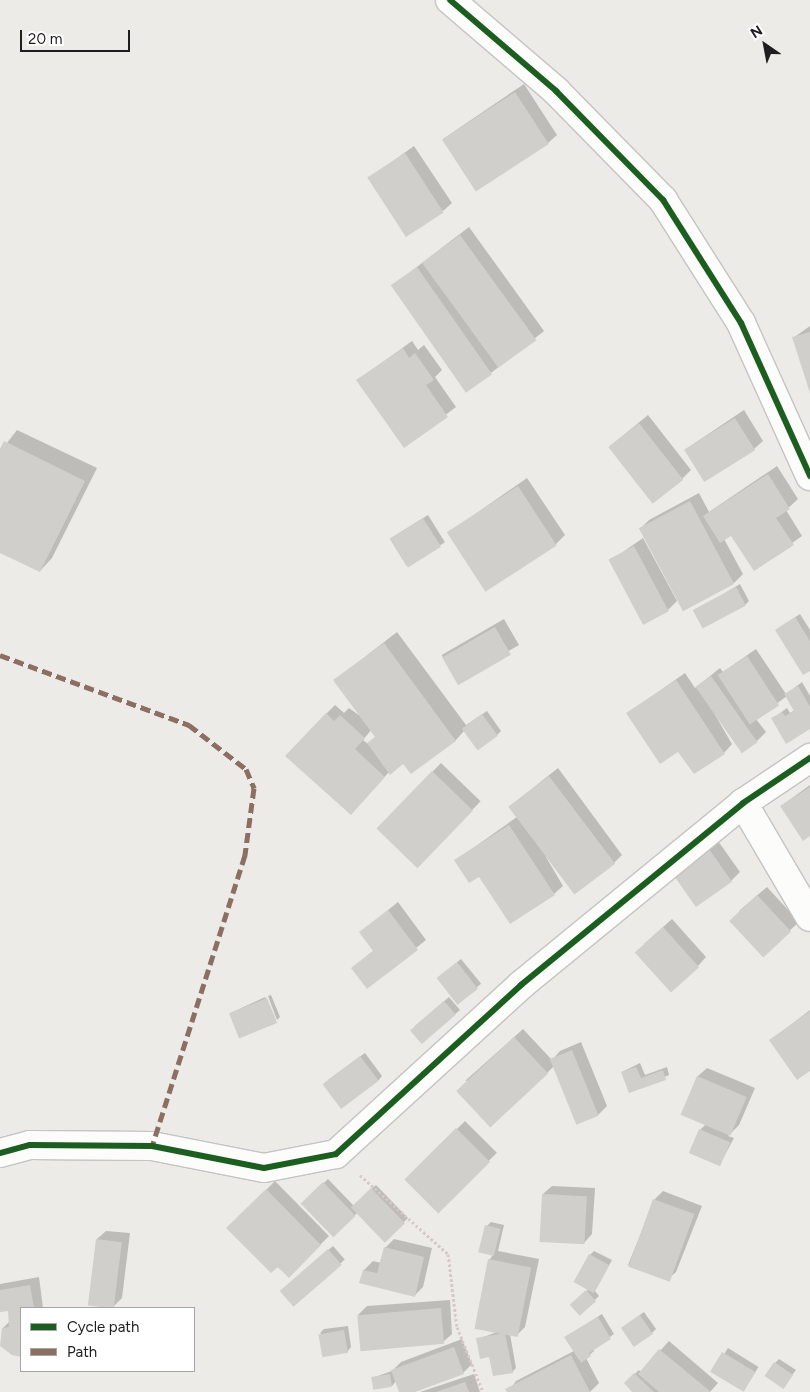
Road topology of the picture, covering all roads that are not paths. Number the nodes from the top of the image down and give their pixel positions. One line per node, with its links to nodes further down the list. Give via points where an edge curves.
1 (450, 0): 2 (street, via 556,91 663,200 740,323)
2 (810, 476)
3 (810, 758): 4 (street)
4 (743, 803): 5 (street); 6 (street, via 521,985 336,1154 264,1168 152,1146 30,1145)
5 (810, 916)
6 (0, 1153)

